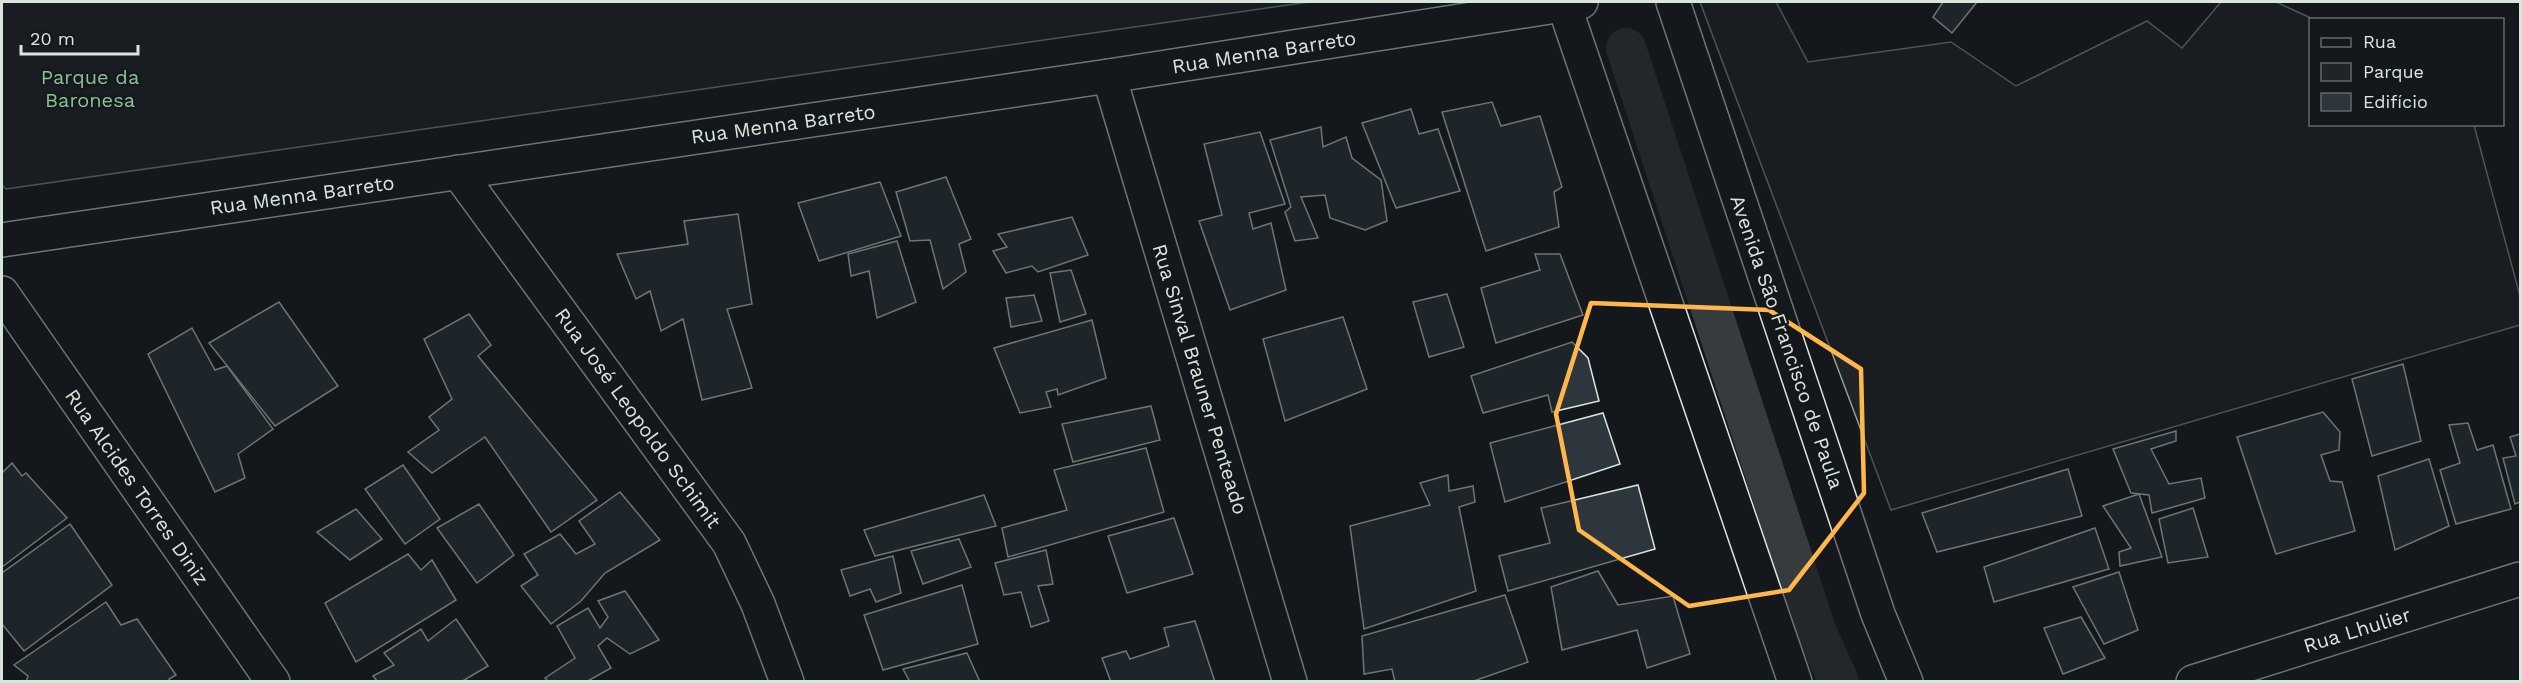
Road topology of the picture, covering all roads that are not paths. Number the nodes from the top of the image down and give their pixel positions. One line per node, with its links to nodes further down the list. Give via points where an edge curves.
1 (1673, 2): 12 (street, Avenida São Francisco de Paula, via 1874,603)
2 (1570, 3): 3 (street, Rua Menna Barreto); 11 (street)
3 (1109, 76): 4 (street, Rua Menna Barreto); 10 (street, Rua Sinval Brauner Penteado)
4 (458, 172): 5 (street, Rua Menna Barreto); 9 (street, Rua José Leopoldo Schimit, via 729,543 758,604)
5 (2, 240)
6 (2, 293): 8 (street, Rua Alcides Torres Diniz)
7 (2520, 579): 13 (street, Rua Lhulier)
8 (273, 681)
9 (787, 681)
10 (1290, 681)
11 (1795, 681)
12 (1906, 681)
13 (2193, 681)

